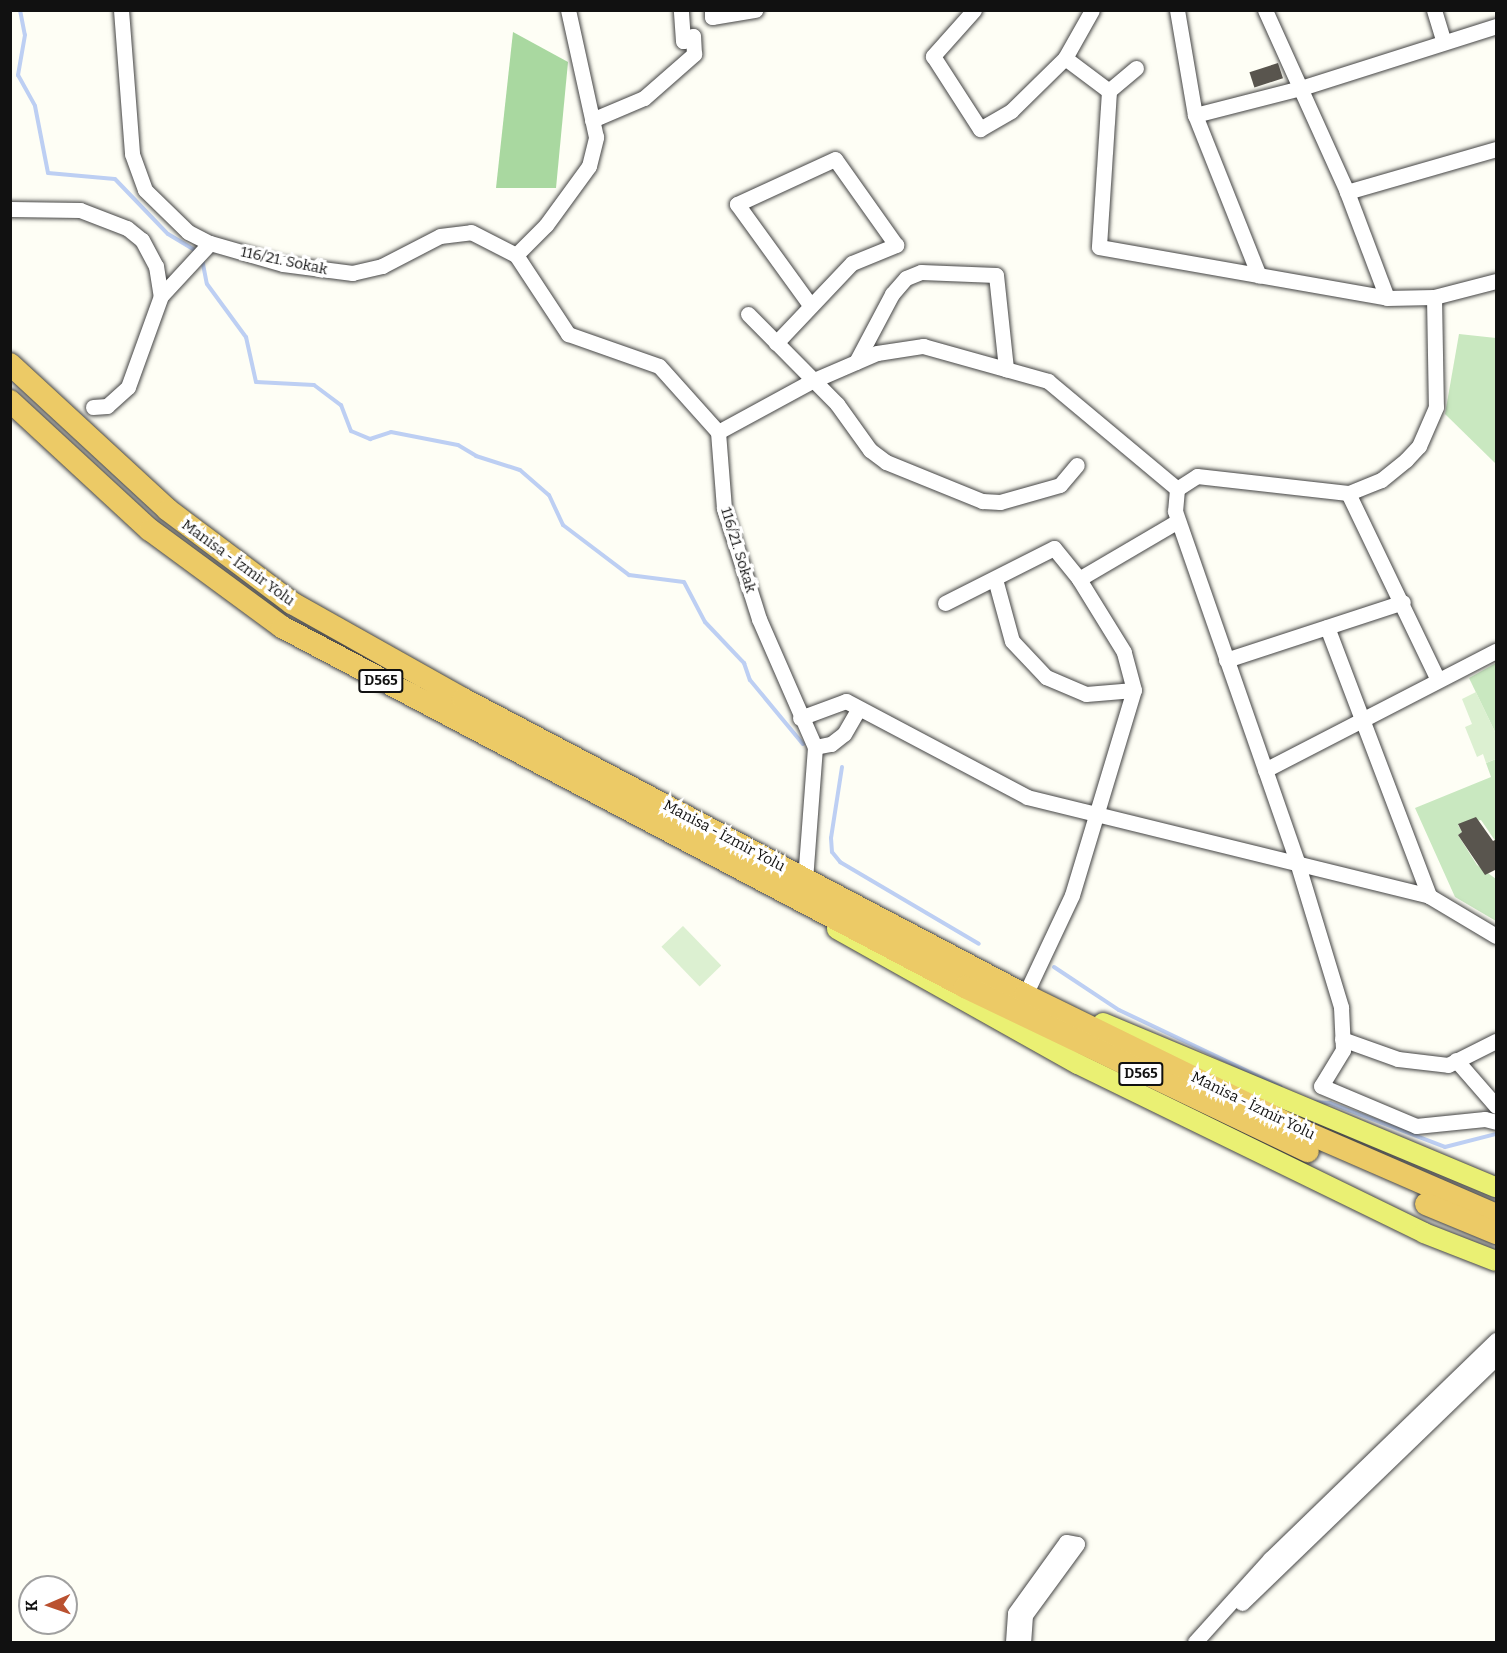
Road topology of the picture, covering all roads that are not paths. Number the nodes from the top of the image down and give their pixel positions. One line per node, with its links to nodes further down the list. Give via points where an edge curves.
1 (121, 10): 22 (street, 116/21. Sokak, via 132,154 138,174 160,209)
2 (568, 10): 18 (street)
3 (681, 10): 18 (street, via 683,41 693,36 694,54 644,98)
4 (712, 10): 5 (street, via 712,17)
5 (755, 10)
6 (974, 10): 13 (street, via 933,56 980,129 1011,111)
7 (1092, 10): 13 (street)
8 (1177, 10): 17 (street)
9 (1265, 10): 15 (street)
10 (1434, 10): 12 (street)
11 (1497, 26): 12 (street)
12 (1443, 39): 15 (street)
13 (1065, 58): 16 (street)
14 (1136, 68): 16 (street)
15 (1300, 88): 17 (street); 20 (street)
16 (1109, 91): 24 (street, via 1099,247)
17 (1195, 115): 24 (street)
18 (592, 120): 23 (street, via 596,136 589,166 546,225)
19 (1497, 150): 20 (street)
20 (1347, 192): 28 (street)
21 (10, 209): 26 (street, via 80,210 127,228 142,240 156,266)
22 (210, 243): 23 (street, 116/21. Sokak, via 322,272 352,273 382,266 440,236 471,232); 26 (street)
23 (516, 255): 38 (street, 116/21. Sokak, via 568,334 659,366)
24 (1259, 276): 28 (street)
25 (1497, 281): 27 (street)
26 (161, 296): 37 (street, via 128,387 107,406)
27 (1434, 297): 28 (street); 41 (street, via 1436,404 1419,446 1381,480)
28 (1387, 298)
29 (810, 305): 29 (street, via 852,263 896,245 835,159 737,204); 31 (street)
30 (748, 314): 31 (street)
31 (776, 343): 35 (street)
32 (856, 362): 34 (street, via 877,353 922,346); 34 (street, via 892,294 906,278 921,272 996,275); 35 (street)
33 (10, 364): 59 (highway, Manisa - İzmir Yolu / D565, via 168,510 292,603)
34 (1006, 369): 40 (street, via 1048,381)
35 (812, 381): 38 (street); 39 (street, via 837,404 870,450 886,462 982,501 1000,502 1060,486)
36 (10, 401): 61 (highway, Manisa - İzmir Yolu / D565, via 150,530 282,627)
37 (93, 407)
38 (718, 432): 53 (street, 116/21. Sokak, via 724,508 759,619)
39 (1077, 465)
40 (1177, 489): 41 (street, via 1187,479 1206,476); 42 (street)
41 (1348, 493): 45 (street)
42 (1176, 522): 44 (street); 49 (street)
43 (995, 579): 44 (street, via 1054,548); 46 (street); 51 (street, via 1012,641 1046,677 1086,694)
44 (1079, 579): 51 (street, via 1124,652)
45 (1403, 602): 47 (street); 50 (street)
46 (945, 603)
47 (1327, 627): 49 (street); 54 (street)
48 (1497, 651): 50 (street)
49 (1226, 660): 56 (street)
50 (1437, 678): 54 (street)
51 (1134, 690): 57 (street)
52 (858, 710): 53 (street, via 846,701); 55 (street, via 844,734 831,744); 57 (street, via 1026,797)
53 (800, 718): 55 (street, 116/21. Sokak)
54 (1361, 718): 56 (street); 60 (street)
55 (815, 747): 59 (street)
56 (1265, 770): 58 (street)
57 (1097, 811): 58 (street); 63 (street, via 1072,895)
58 (1298, 862): 60 (street); 64 (street, via 1341,1007)
59 (805, 879): 63 (highway, Manisa - İzmir Yolu / D565)
60 (1430, 896): 62 (street)
61 (793, 898): 71 (highway, Manisa - İzmir Yolu / D565, via 1163,1084); 72 (main road, via 861,945 1078,1064 1424,1233)
62 (1497, 936)
63 (1030, 997): 69 (main road, via 1115,1028); 70 (highway, Manisa - İzmir Yolu / D565, via 1296,1128)
64 (1342, 1039): 66 (street, via 1398,1059 1448,1065); 68 (street, via 1342,1050 1321,1086 1416,1126 1485,1119)
65 (1497, 1041): 66 (street)
66 (1456, 1060): 67 (street)
67 (1497, 1106)
68 (1497, 1122)
69 (1497, 1187)
70 (1497, 1215)
71 (1497, 1233)
72 (1497, 1261)
73 (1497, 1340): 77 (street, via 1270,1559)
74 (1497, 1358): 78 (street)
75 (1013, 1642): 76 (street, via 1015,1613 1066,1542 1077,1544 1025,1615)
76 (1023, 1642)
77 (1195, 1642)
78 (1202, 1642)

